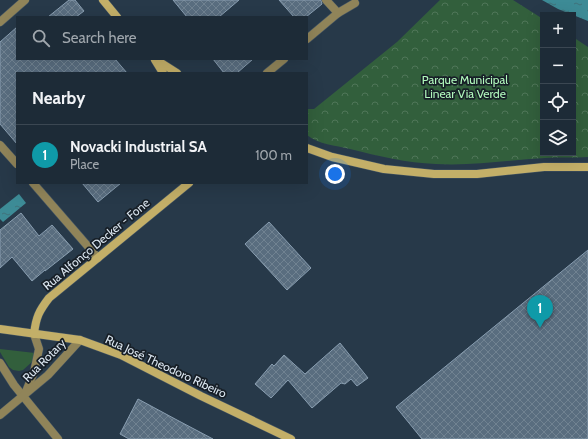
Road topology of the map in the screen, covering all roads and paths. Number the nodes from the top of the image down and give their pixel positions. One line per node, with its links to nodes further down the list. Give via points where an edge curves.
1 (25, 0): 7 (street)
2 (103, 0): 6 (main road)
3 (326, 0): 5 (street)
4 (355, 3): 5 (street)
5 (338, 13): 8 (street)
6 (117, 16)
7 (0, 22)
8 (308, 38)
9 (156, 60): 12 (main road)
10 (157, 60): 13 (main road)
11 (283, 60): 14 (street)
12 (162, 72)
13 (175, 72)
14 (268, 72)
15 (0, 145): 17 (street)
16 (308, 148): 18 (main road, via 332,157 384,169 434,174)
17 (16, 163)
18 (588, 167)
19 (34, 184): 21 (street)
20 (188, 184): 21 (main road, Rua Alfonço Decker - Fone)
21 (98, 258): 23 (main road, Rua Alfonço Decker - Fone, via 49,298 40,310)
22 (0, 329): 23 (main road, Rua José Theodoro Ribeiro)
23 (34, 334): 24 (main road, Rua José Theodoro Ribeiro); 26 (street, Rua Rotary, via 38,349 34,372)
24 (80, 340): 26 (street, Rua Rotary, via 48,375); 29 (main road, Rua José Theodoro Ribeiro, via 121,355)
25 (0, 363): 26 (street)
26 (23, 396): 27 (street, Rua Rotary); 28 (street)
27 (0, 415)
28 (58, 439)
29 (291, 439)

